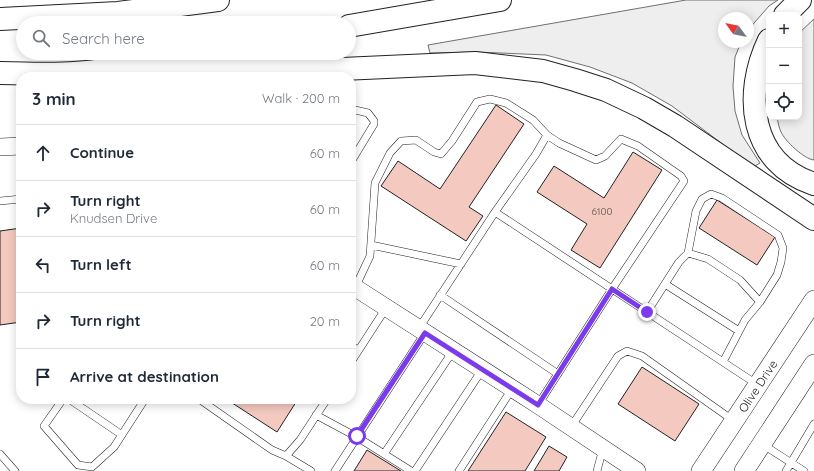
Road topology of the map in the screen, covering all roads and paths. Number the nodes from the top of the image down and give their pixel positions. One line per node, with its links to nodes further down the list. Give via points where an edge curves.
1 (218, 0): 5 (highway, via 118,13)
2 (500, 0): 8 (highway)
3 (800, 0): 4 (highway)
4 (788, 12)
5 (59, 16)
6 (16, 18): 7 (highway)
7 (0, 19)
8 (356, 25)
9 (766, 46): 20 (highway, via 757,74 754,94 755,118 768,150 778,162 789,173)
10 (158, 60): 11 (highway)
11 (95, 71): 12 (highway); 24 (highway, via 342,69 475,63 544,71 606,90 644,108)
12 (73, 72)
13 (0, 73): 14 (highway)
14 (16, 74)
15 (356, 110): 19 (lane, via 368,112 374,124)
16 (547, 134): 23 (lane); 25 (lane, via 533,120 506,103 490,99 477,102 441,154 416,140 401,141 390,153 375,183); 31 (lane, via 559,143 596,160 605,156 621,139 644,151 681,176 684,181)
17 (16, 146): 18 (street)
18 (0, 147)
19 (356, 154)
20 (814, 184)
21 (16, 199): 22 (lane)
22 (0, 201)
23 (495, 212): 27 (lane); 31 (lane)
24 (814, 219)
25 (371, 245): 27 (lane); 28 (lane, via 370,256)
26 (688, 253): 29 (lane); 34 (lane, via 708,259 740,280); 34 (lane, via 696,211 702,198 711,194 722,198 778,235 783,248 781,262 777,275)
27 (461, 264): 32 (lane)
28 (356, 282)
29 (665, 284): 36 (lane); 38 (lane)
30 (356, 289): 35 (street)
31 (612, 289): 36 (lane); 45 (lane)
32 (440, 295): 37 (lane); 45 (lane)
33 (814, 300): 46 (main road, Olive Drive)
34 (760, 302): 38 (lane)
35 (386, 308): 37 (street); 39 (lane)
36 (647, 312): 42 (lane)
37 (421, 331): 40 (street); 59 (lane)
38 (739, 331): 42 (lane)
39 (358, 350): 41 (lane)
40 (453, 351): 44 (street); 63 (lane)
41 (356, 353)
42 (723, 362): 46 (lane)
43 (813, 368): 60 (main road)
44 (482, 370): 47 (street); 71 (lane)
45 (558, 374): 53 (lane)
46 (758, 385): 55 (main road, Olive Drive)
47 (512, 388): 53 (street); 72 (lane)
48 (59, 404): 58 (lane, via 44,426 78,465 92,467 114,447)
49 (77, 404): 58 (lane)
50 (142, 404): 58 (lane)
51 (206, 404): 64 (lane, via 272,450)
52 (324, 404): 54 (lane)
53 (538, 405): 57 (street)
54 (316, 415): 59 (lane); 64 (lane)
55 (734, 421): 57 (lane, via 642,356 628,350 618,356); 75 (main road, Olive Drive)
56 (814, 424): 65 (lane)
57 (571, 427): 61 (street)
58 (122, 434)
59 (357, 436): 63 (lane); 69 (lane)
60 (762, 444): 65 (lane); 76 (main road)
61 (603, 448): 73 (lane); 74 (street)
62 (0, 454): 67 (lane)
63 (384, 454): 70 (lane)
64 (286, 456): 66 (lane)
65 (792, 463): 77 (lane); 78 (lane)
66 (298, 468): 68 (lane)
67 (15, 471)
68 (311, 471)
69 (335, 471)
70 (411, 471)
71 (415, 471)
72 (459, 471)
73 (597, 471)
74 (637, 471)
75 (701, 471)
76 (744, 471)
77 (786, 471)
78 (804, 471)

